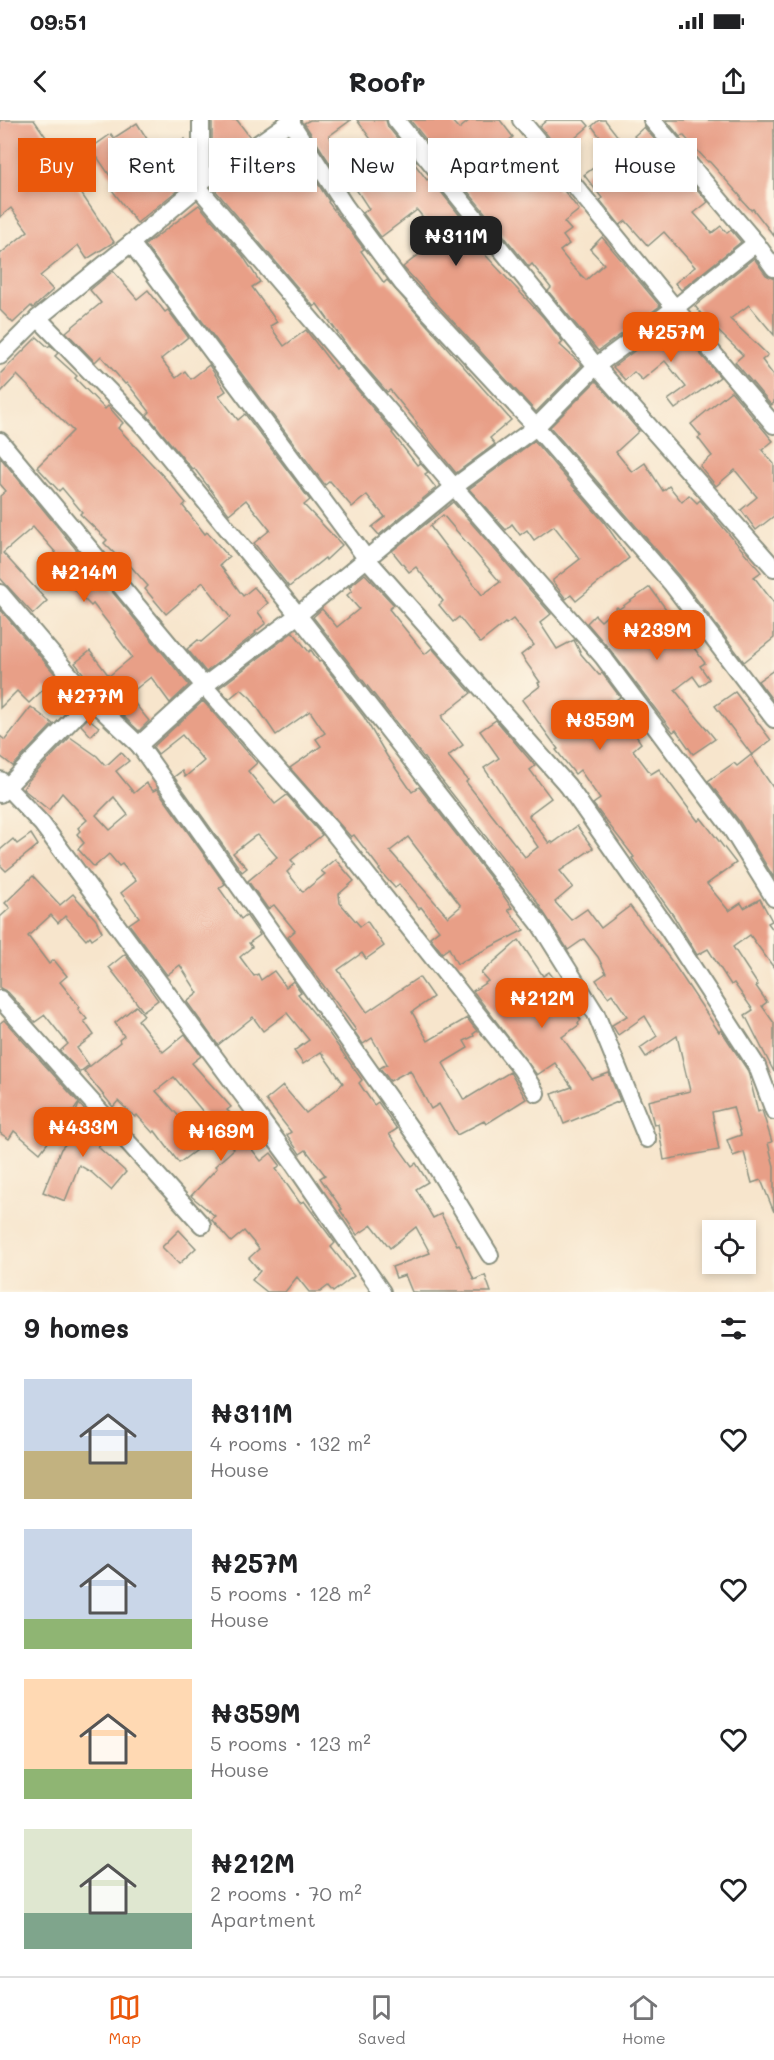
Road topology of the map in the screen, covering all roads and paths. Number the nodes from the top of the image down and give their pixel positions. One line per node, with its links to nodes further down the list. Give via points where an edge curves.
1 (201, 120): 6 (street)
2 (396, 120): 13 (street)
3 (521, 120): 10 (street)
4 (652, 120): 8 (street)
5 (291, 121): 6 (street); 15 (street, via 345,206 402,283)
6 (199, 184): 7 (street); 17 (street)
7 (131, 243): 11 (street); 18 (street)
8 (756, 243): 9 (street); 10 (street)
9 (773, 266)
10 (675, 308): 13 (street); 14 (street)
11 (38, 318): 12 (street); 21 (street, via 145,428)
12 (0, 356)
13 (596, 366): 15 (street); 19 (street)
14 (774, 425)
15 (536, 427): 17 (street); 24 (street, via 671,583)
16 (0, 441): 22 (street)
17 (454, 486): 18 (street); 27 (street, via 603,657 730,827)
18 (366, 558): 21 (street); 30 (street, via 568,786 757,1066)
19 (774, 568)
20 (0, 593): 23 (street)
21 (298, 615): 22 (street); 31 (street, via 539,923 596,1014)
22 (204, 686): 25 (street); 29 (street, via 329,827)
23 (91, 700): 25 (street); 26 (street)
24 (774, 719)
25 (139, 745): 33 (street, via 427,1152)
26 (2, 787): 34 (street, via 42,824 293,1163)
27 (774, 898)
28 (0, 999): 32 (street)
29 (536, 1093)
30 (774, 1111)
31 (647, 1139)
32 (202, 1225)
33 (490, 1255)
34 (382, 1292)

